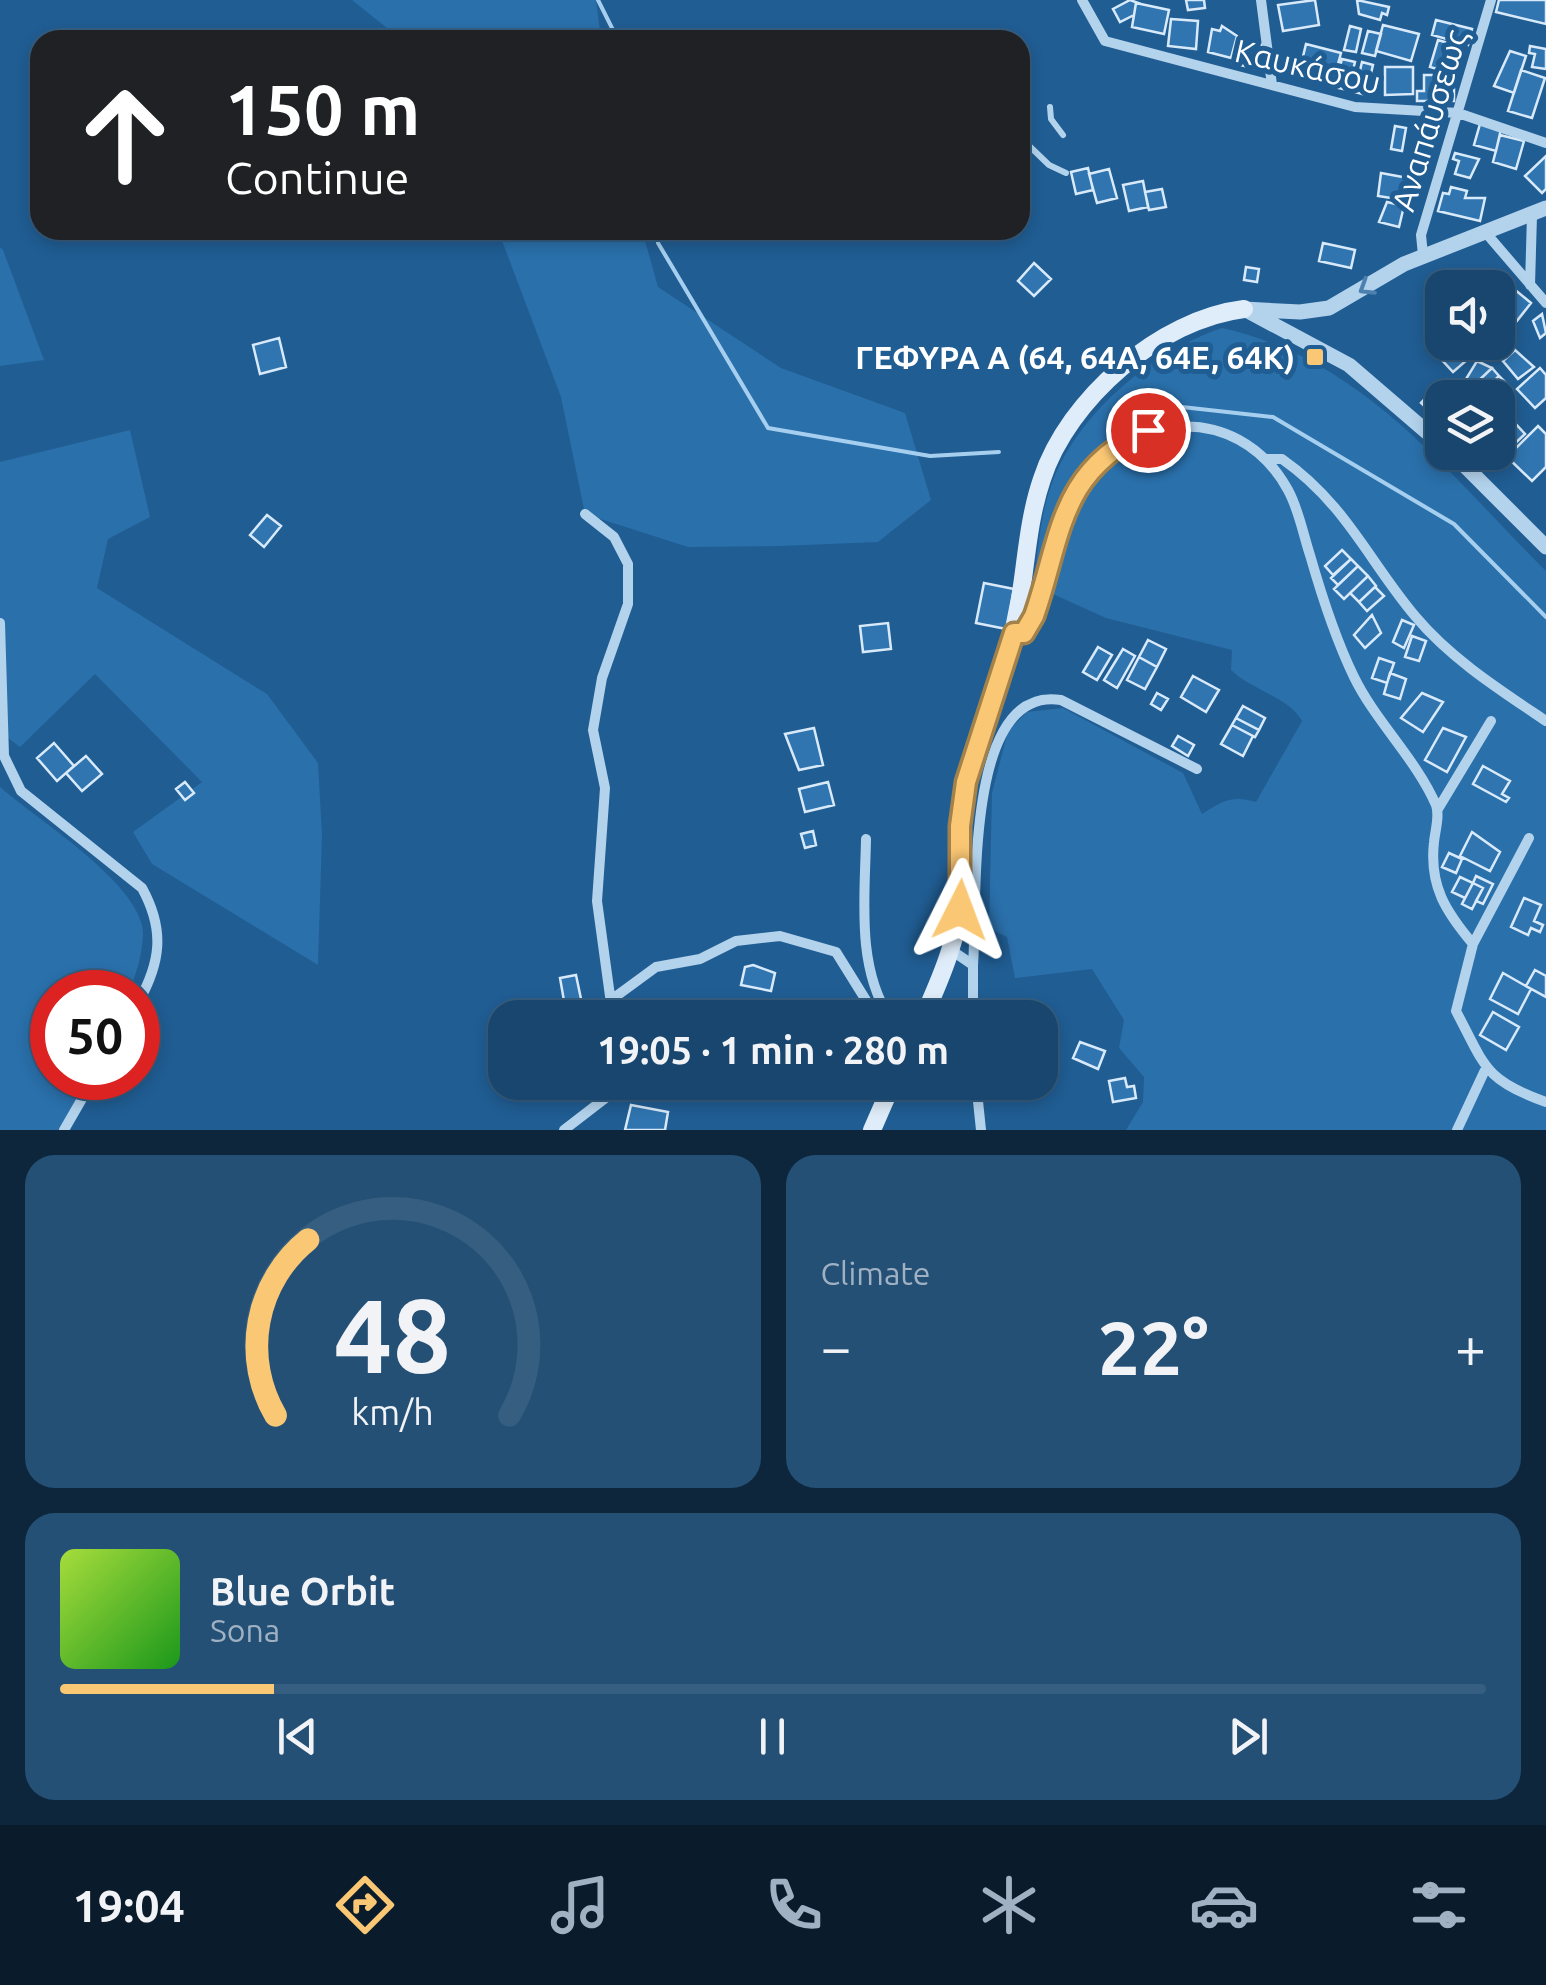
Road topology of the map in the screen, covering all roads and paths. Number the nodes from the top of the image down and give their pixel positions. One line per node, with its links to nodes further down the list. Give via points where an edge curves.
1 (1082, 0): 4 (street, Καυκάσου, via 1105,41)
2 (1262, 0): 4 (street)
3 (1491, 0): 6 (street, Αναπάυσεως)
4 (1272, 85): 6 (street, Καυκάσου, via 1365,109)
5 (1050, 107): 7 (lane)
6 (1458, 113): 8 (street, Καυκάσου); 13 (street, Αναπάυσεως, via 1421,235)
7 (1064, 135)
8 (1546, 144)
9 (1030, 145): 10 (lane)
10 (1066, 174)
11 (1539, 212): 12 (street); 14 (street)
12 (1486, 233): 13 (street); 14 (street)
13 (1423, 256): 17 (street, one-way to 17, via 1329,308)
14 (1530, 286): 15 (street); 16 (street)
15 (1546, 290)
16 (1546, 303)
17 (1244, 309): 18 (street, via 1349,365); 24 (main road, via 1197,321 1156,344 1062,436 1039,488)
18 (1425, 430)
19 (1266, 459): 24 (street, via 1228,432 1194,424 1160,427 1126,442 1070,497 1034,616 1024,633); 26 (street, via 1282,458 1333,504 1409,609 1448,649); 28 (street, via 1295,505 1355,680)
20 (1468, 470): 22 (street)
21 (585, 514): 35 (street, via 614,537 628,564 628,604 602,678 594,730 605,788 598,901)
22 (1546, 548)
23 (0, 624): 34 (street, via 4,756 21,791 142,888 160,935)
24 (1014, 633): 32 (main road, via 966,782 962,892)
25 (1491, 721): 28 (street)
26 (1546, 721)
27 (1197, 769): 33 (street, via 1060,700 1025,704 1000,731 982,801)
28 (1438, 809): 31 (street, via 1432,878)
29 (1529, 838): 31 (street)
30 (866, 839): 37 (street, via 869,962)
31 (1473, 944): 40 (street, via 1456,1011)
32 (951, 950): 33 (street); 38 (main road)
33 (973, 964): 39 (street)
34 (151, 970)
35 (611, 1000): 36 (street, via 660,965 700,959 736,941 780,936 836,952)
36 (865, 1000)
37 (881, 1000)
38 (931, 1000)
39 (973, 1000)
40 (1485, 1070): 45 (street, via 1512,1090); 50 (street)
41 (81, 1100): 46 (street)
42 (603, 1100): 47 (street)
43 (886, 1100): 48 (main road)
44 (978, 1100): 49 (street)
45 (1546, 1102)
46 (64, 1130)
47 (564, 1130)
48 (872, 1130)
49 (981, 1130)
50 (1457, 1130)

